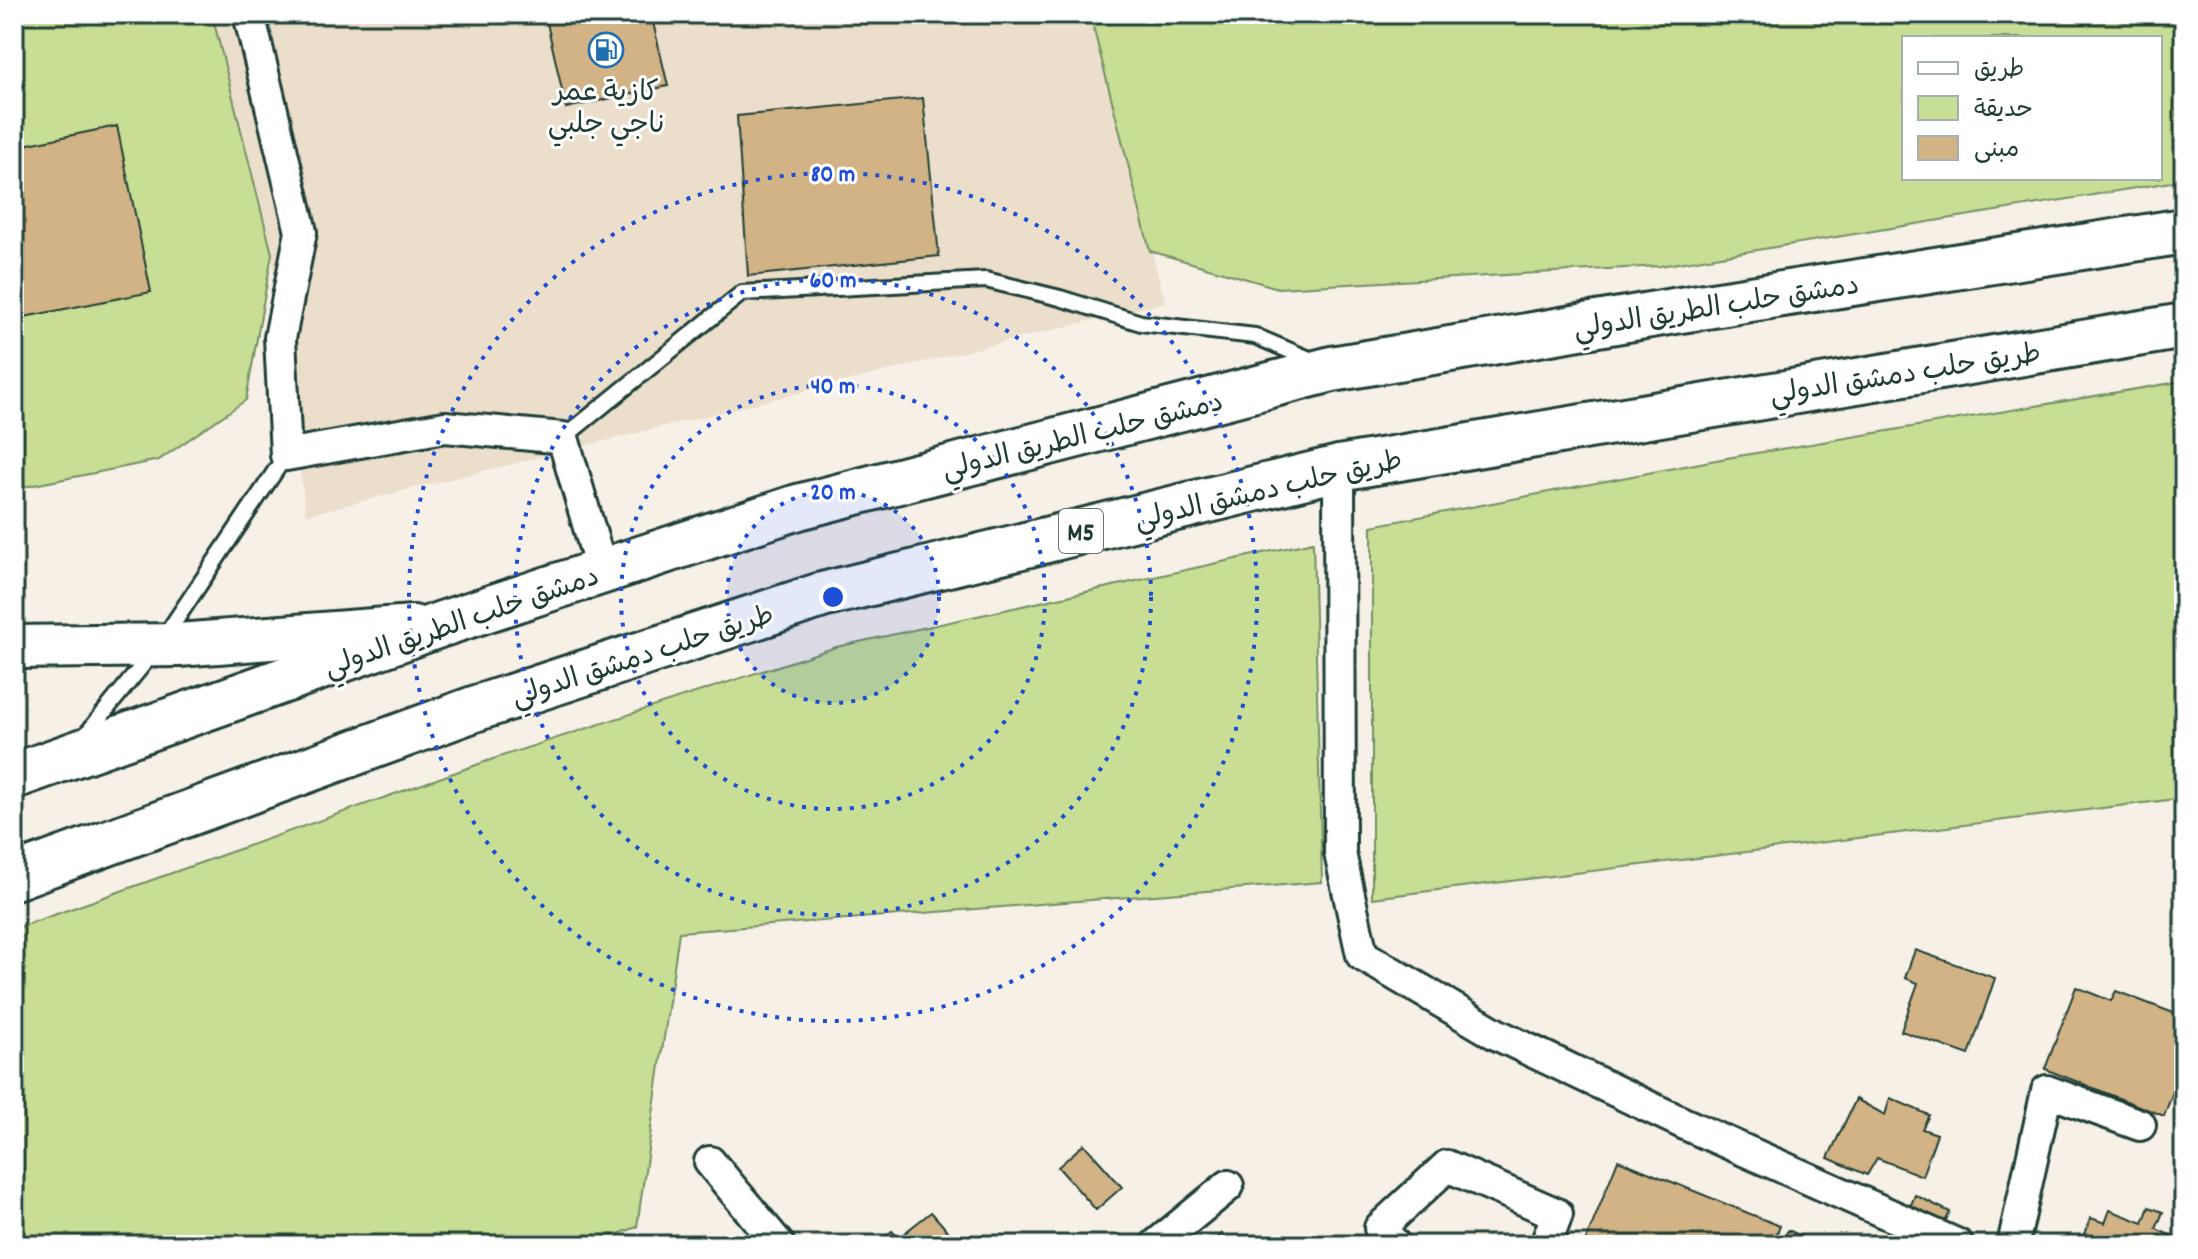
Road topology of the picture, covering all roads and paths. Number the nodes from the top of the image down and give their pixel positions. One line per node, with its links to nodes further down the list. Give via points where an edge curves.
1 (249, 14): 6 (street, via 301,232 280,338)
2 (2184, 231): 4 (highway, دمشق حلب الطريق الدولي)
3 (2184, 326): 7 (highway, طريق حلب دمشق الدولي / M5)
4 (1332, 369): 5 (lane, via 1255,336 1141,323 986,280 742,293); 8 (highway, دمشق حلب الطريق الدولي, via 798,507)
5 (563, 438): 6 (street, via 445,427); 8 (street)
6 (286, 455): 10 (lane)
7 (1339, 468): 14 (highway, طريق حلب دمشق الدولي / M5, via 822,595 474,709); 22 (street, via 1340,853 1362,955 1496,1034)
8 (602, 572): 9 (highway, دمشق حلب الطريق الدولي)
9 (442, 624): 10 (main road); 12 (highway, دمشق حلب الطريق الدولي)
10 (159, 645): 11 (main road); 12 (lane)
11 (14, 647)
12 (67, 757): 13 (highway, دمشق حلب الطريق الدولي)
13 (14, 776)
14 (14, 877)
15 (2140, 1125): 23 (street, via 2047,1091)
16 (710, 1162): 18 (street)
17 (1228, 1186): 19 (street)
18 (779, 1245)
19 (1156, 1245)
20 (1395, 1245): 21 (street, via 1380,1228 1447,1166 1557,1214)
21 (1546, 1245)
22 (1958, 1245)
23 (2013, 1245)

